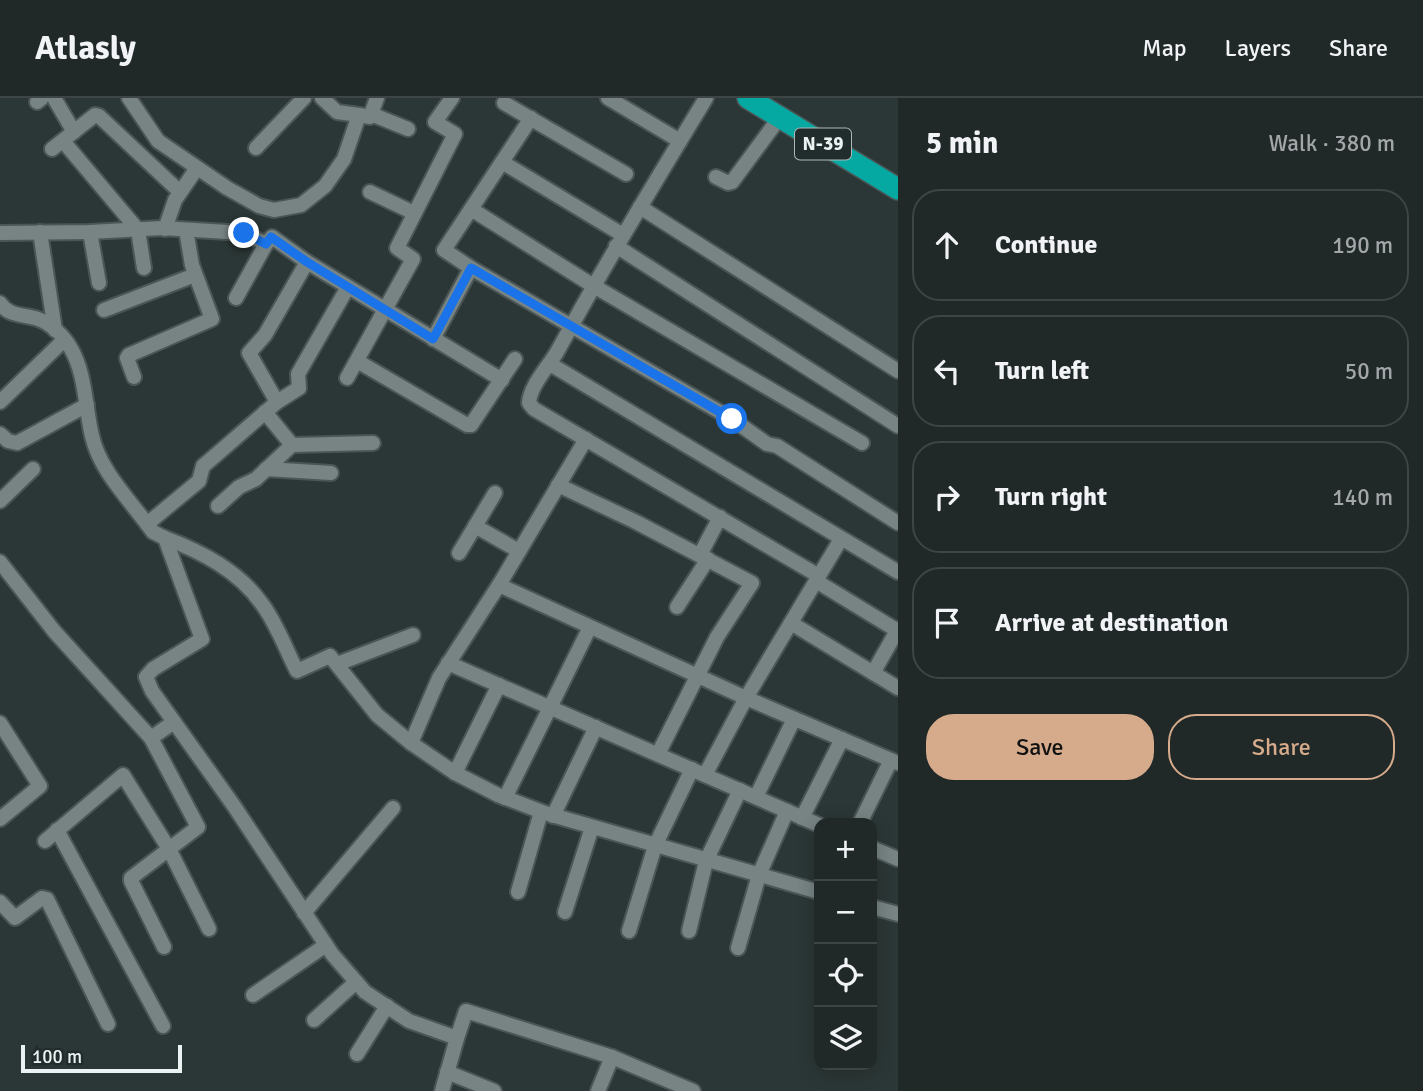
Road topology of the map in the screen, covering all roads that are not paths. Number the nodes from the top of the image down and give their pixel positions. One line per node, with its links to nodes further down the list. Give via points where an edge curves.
1 (54, 98): 15 (street)
2 (128, 98): 19 (street, via 158,141)
3 (304, 98): 17 (street)
4 (323, 98): 11 (street, via 337,112)
5 (377, 98): 11 (street)
6 (452, 98): 27 (street, via 435,122 455,134)
7 (608, 98): 16 (street)
8 (706, 98): 16 (street)
9 (748, 98): 12 (highway, N-39)
10 (504, 103): 13 (street)
11 (365, 115): 14 (street); 19 (street, via 336,173 301,205 274,210 259,206)
12 (780, 117): 21 (street, via 732,182); 22 (highway, N-39)
13 (531, 118): 18 (street); 20 (street)
14 (408, 129)
15 (63, 141): 23 (street, via 99,116); 29 (street)
16 (680, 141): 25 (street)
17 (256, 148)
18 (502, 162): 26 (street); 34 (street)
19 (197, 168): 23 (street)
20 (626, 174)
21 (716, 177)
22 (898, 189)
23 (180, 192): 28 (street)
24 (370, 192): 27 (street)
25 (640, 207): 34 (street); 53 (street)
26 (471, 209): 38 (street, via 444,250); 41 (street)
27 (414, 213): 46 (street, via 397,248 413,258)
28 (165, 229): 29 (street); 30 (street)
29 (138, 230): 32 (street); 37 (street)
30 (186, 230): 35 (street, via 244,233); 39 (street)
31 (40, 232): 32 (street); 33 (street); 48 (street)
32 (90, 232): 40 (street)
33 (0, 233)
34 (619, 241): 41 (street); 61 (street)
35 (266, 244): 36 (street, via 271,237); 43 (street)
36 (307, 262): 42 (street); 58 (street, via 265,335 249,353)
37 (144, 268)
38 (471, 268): 47 (street); 49 (street)
39 (195, 275): 45 (street); 54 (street, via 212,319 129,355)
40 (99, 283)
41 (592, 285): 47 (street); 65 (street)
42 (348, 286): 46 (street); 58 (street, via 301,367 299,387)
43 (236, 298)
44 (0, 303): 48 (street, via 8,312 41,320)
45 (104, 310)
46 (386, 310): 49 (street); 51 (street)
47 (570, 327): 52 (street); 75 (street, via 732,419)
48 (60, 335): 57 (street); 59 (street, via 70,346)
49 (433, 339): 56 (street)
50 (515, 359): 56 (street)
51 (356, 361): 55 (street); 56 (street, via 467,425)
52 (550, 363): 63 (street, via 529,402); 79 (street)
53 (898, 371)
54 (134, 377)
55 (346, 378)
56 (502, 380)
57 (0, 402)
58 (277, 402): 60 (street)
59 (87, 405): 62 (street, via 17,443); 76 (street, via 101,461)
60 (265, 412): 66 (street); 76 (street, via 203,466 199,481)
61 (898, 426)
62 (0, 434)
63 (586, 439): 70 (street); 74 (street)
64 (373, 443): 66 (street)
65 (862, 443)
66 (292, 445): 68 (street)
67 (33, 469): 72 (street)
68 (266, 469): 69 (street); 73 (street)
69 (331, 473)
70 (558, 485): 80 (street); 82 (street)
71 (495, 493): 77 (street)
72 (0, 501)
73 (218, 506)
74 (720, 517): 82 (street); 85 (street)
75 (898, 523)
76 (147, 524): 78 (street)
77 (475, 526): 80 (street); 81 (street)
78 (165, 538): 93 (street, via 202,553 238,578 263,604 297,671 330,656); 101 (street, via 202,639 146,677)
79 (841, 539): 84 (street); 85 (street)
80 (519, 551): 86 (street)
81 (459, 553)
82 (704, 557): 87 (street); 95 (street, via 752,585)
83 (0, 562): 104 (street, via 54,631)
84 (898, 572)
85 (818, 578): 88 (street); 90 (street)
86 (499, 585): 89 (street); 92 (street)
87 (677, 607)
88 (791, 623): 94 (street); 98 (street)
89 (590, 627): 95 (street); 99 (street)
90 (898, 630): 94 (street)
91 (413, 635): 93 (street)
92 (448, 663): 96 (street); 106 (street)
93 (337, 664): 106 (street, via 377,715)
94 (873, 673): 97 (street)
95 (698, 674): 98 (street); 107 (street)
96 (499, 685): 99 (street); 110 (street)
97 (898, 688)
98 (746, 698): 100 (street); 109 (street)
99 (551, 706): 103 (street); 113 (street)
100 (794, 719): 105 (street); 112 (street)
101 (174, 722): 104 (street); 135 (street)
102 (0, 723): 119 (street, via 40,786)
103 (596, 727): 107 (street); 116 (street)
104 (151, 738): 125 (street, via 198,827)
105 (842, 739): 108 (street); 117 (street)
106 (411, 743): 110 (street)
107 (658, 754): 109 (street)
108 (894, 762): 118 (street)
109 (698, 772): 111 (street); 124 (street)
110 (455, 773): 113 (street)
111 (740, 790): 112 (street); 128 (street)
112 (756, 797): 115 (street)
113 (505, 798): 116 (street)
114 (393, 808): 135 (street)
115 (787, 811): 117 (street); 129 (street)
116 (547, 814): 121 (street); 131 (street)
117 (802, 818): 120 (street)
118 (863, 818)
119 (0, 819)
120 (814, 823)
121 (592, 827): 124 (street); 134 (street)
122 (57, 830): 123 (street); 125 (street, via 123,775); 148 (street)
123 (45, 841)
124 (655, 846): 128 (street); 138 (street)
125 (169, 849): 137 (street); 141 (street, via 131,878)
126 (877, 850): 127 (street)
127 (898, 859)
128 (706, 860): 129 (street); 139 (street)
129 (759, 875): 130 (street); 142 (street)
130 (814, 891)
131 (518, 892)
132 (0, 902): 147 (street, via 15,918 42,898 47,900)
133 (877, 908): 136 (street)
134 (565, 912)
135 (304, 913): 140 (street)
136 (898, 914)
137 (209, 929)
138 (629, 931)
139 (689, 931)
140 (326, 945): 143 (street); 144 (street)
141 (164, 947)
142 (738, 948)
143 (356, 982): 145 (street); 146 (street)
144 (253, 995)
145 (387, 1006): 149 (street, via 409,1021); 150 (street)
146 (314, 1020)
147 (108, 1024)
148 (163, 1026)
149 (457, 1038): 151 (street, via 466,1011); 152 (street)
150 (356, 1054)
151 (612, 1057): 153 (street); 156 (street)
152 (447, 1072): 154 (street); 155 (street)
153 (673, 1087): 157 (street)
154 (442, 1091)
155 (494, 1091)
156 (598, 1091)
157 (693, 1091)

